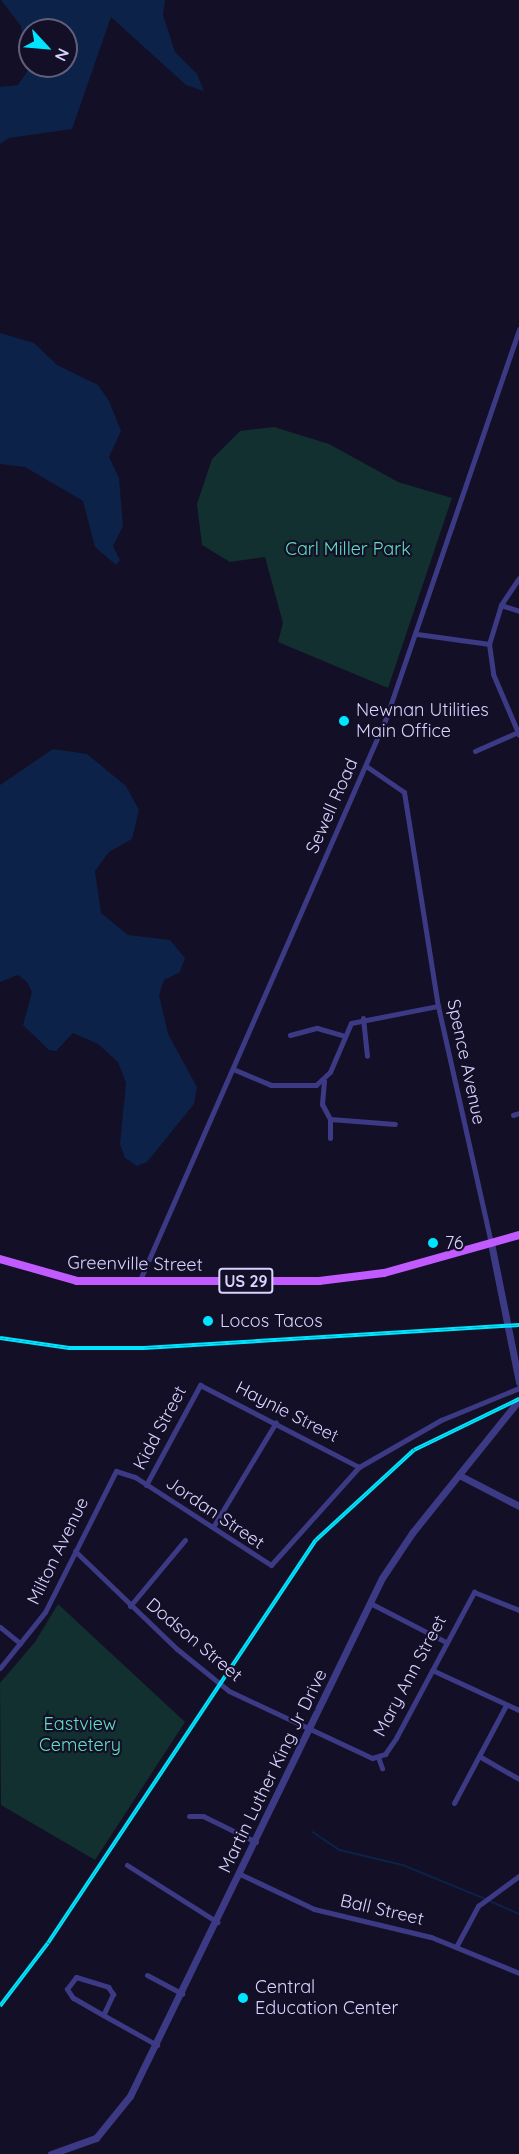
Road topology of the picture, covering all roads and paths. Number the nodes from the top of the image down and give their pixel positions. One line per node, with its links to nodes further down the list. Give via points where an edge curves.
1 (519, 329): 5 (street, Sewell Road)
2 (519, 578): 3 (street)
3 (501, 605): 4 (street); 6 (street)
4 (519, 611)
5 (417, 634): 6 (street); 9 (street, Sewell Road)
6 (489, 644): 7 (street, via 493,674)
7 (518, 734): 8 (street)
8 (475, 751)
9 (366, 766): 10 (street, Spence Avenue, via 404,792); 15 (street, Sewell Road)
10 (438, 1006): 11 (street); 21 (street, Spence Avenue)
11 (363, 1018): 13 (street); 14 (street)
12 (290, 1035): 13 (street, via 317,1028)
13 (342, 1035): 16 (street)
14 (367, 1056)
15 (233, 1069): 16 (street, via 271,1085); 23 (street, Sewell Road)
16 (324, 1081): 17 (street, via 322,1104)
17 (330, 1119): 18 (street); 19 (street)
18 (394, 1124)
19 (330, 1137)
20 (519, 1235): 21 (main road, Greenville Street / US 29)
21 (491, 1243): 23 (main road, Greenville Street / US 29, via 357,1278); 24 (street, Spence Avenue)
22 (0, 1259): 23 (main road, Greenville Street / US 29, via 67,1281)
23 (139, 1282)
24 (519, 1382)
25 (200, 1385): 28 (street, Haynie Street); 31 (street, Kidd Street)
26 (519, 1388): 29 (street, via 441,1420)
27 (519, 1400): 30 (street, Martin Luther King Jr Drive)
28 (276, 1422): 29 (street, Haynie Street); 33 (street)
29 (359, 1467): 33 (street, Jordan Street, via 276,1563 266,1566)
30 (459, 1475): 32 (street); 36 (street, Martin Luther King Jr Drive, via 396,1555)
31 (146, 1485): 33 (street, Jordan Street); 35 (street, Milton Avenue, via 116,1471)
32 (519, 1506)
33 (213, 1527)
34 (185, 1540): 37 (street)
35 (75, 1551): 37 (street, Dodson Street); 41 (street, Milton Avenue, via 45,1612)
36 (370, 1603): 40 (street); 46 (street, Martin Luther King Jr Drive)
37 (130, 1606): 46 (street, Dodson Street, via 229,1691)
38 (519, 1610): 40 (street, Mary Ann Street, via 474,1592)
39 (0, 1627): 41 (street)
40 (446, 1642): 43 (street, Mary Ann Street)
41 (20, 1643): 42 (street, Milton Avenue)
42 (0, 1668)
43 (432, 1670): 44 (street); 48 (street, Mary Ann Street, via 396,1738)
44 (506, 1705): 45 (street); 47 (street)
45 (519, 1710)
46 (309, 1731): 48 (street, Mary Ann Street, via 367,1757); 53 (street, Martin Luther King Jr Drive)
47 (479, 1756): 50 (street); 51 (street)
48 (378, 1757): 49 (street, Mary Ann Street)
49 (382, 1768)
50 (519, 1779)
51 (454, 1803)
52 (189, 1816): 53 (street, via 203,1816)
53 (256, 1842): 55 (street, Martin Luther King Jr Drive)
54 (127, 1865): 57 (street)
55 (240, 1874): 57 (street, Martin Luther King Jr Drive); 58 (street, Ball Street, via 314,1909)
56 (519, 1876): 58 (street, via 478,1906)
57 (217, 1922): 61 (street, Martin Luther King Jr Drive)
58 (456, 1947): 59 (street, Ball Street)
59 (519, 1972)
60 (147, 1976): 61 (street)
61 (182, 1994): 63 (street, Martin Luther King Jr Drive)
62 (103, 2015): 62 (street, via 113,1994 108,1987 84,1976 69,1982 73,1998); 63 (street)
63 (157, 2045): 64 (street, Martin Luther King Jr Drive, via 107,2128)
64 (61, 2153): 65 (street, Martin Luther King Jr Drive)
65 (51, 2154)

